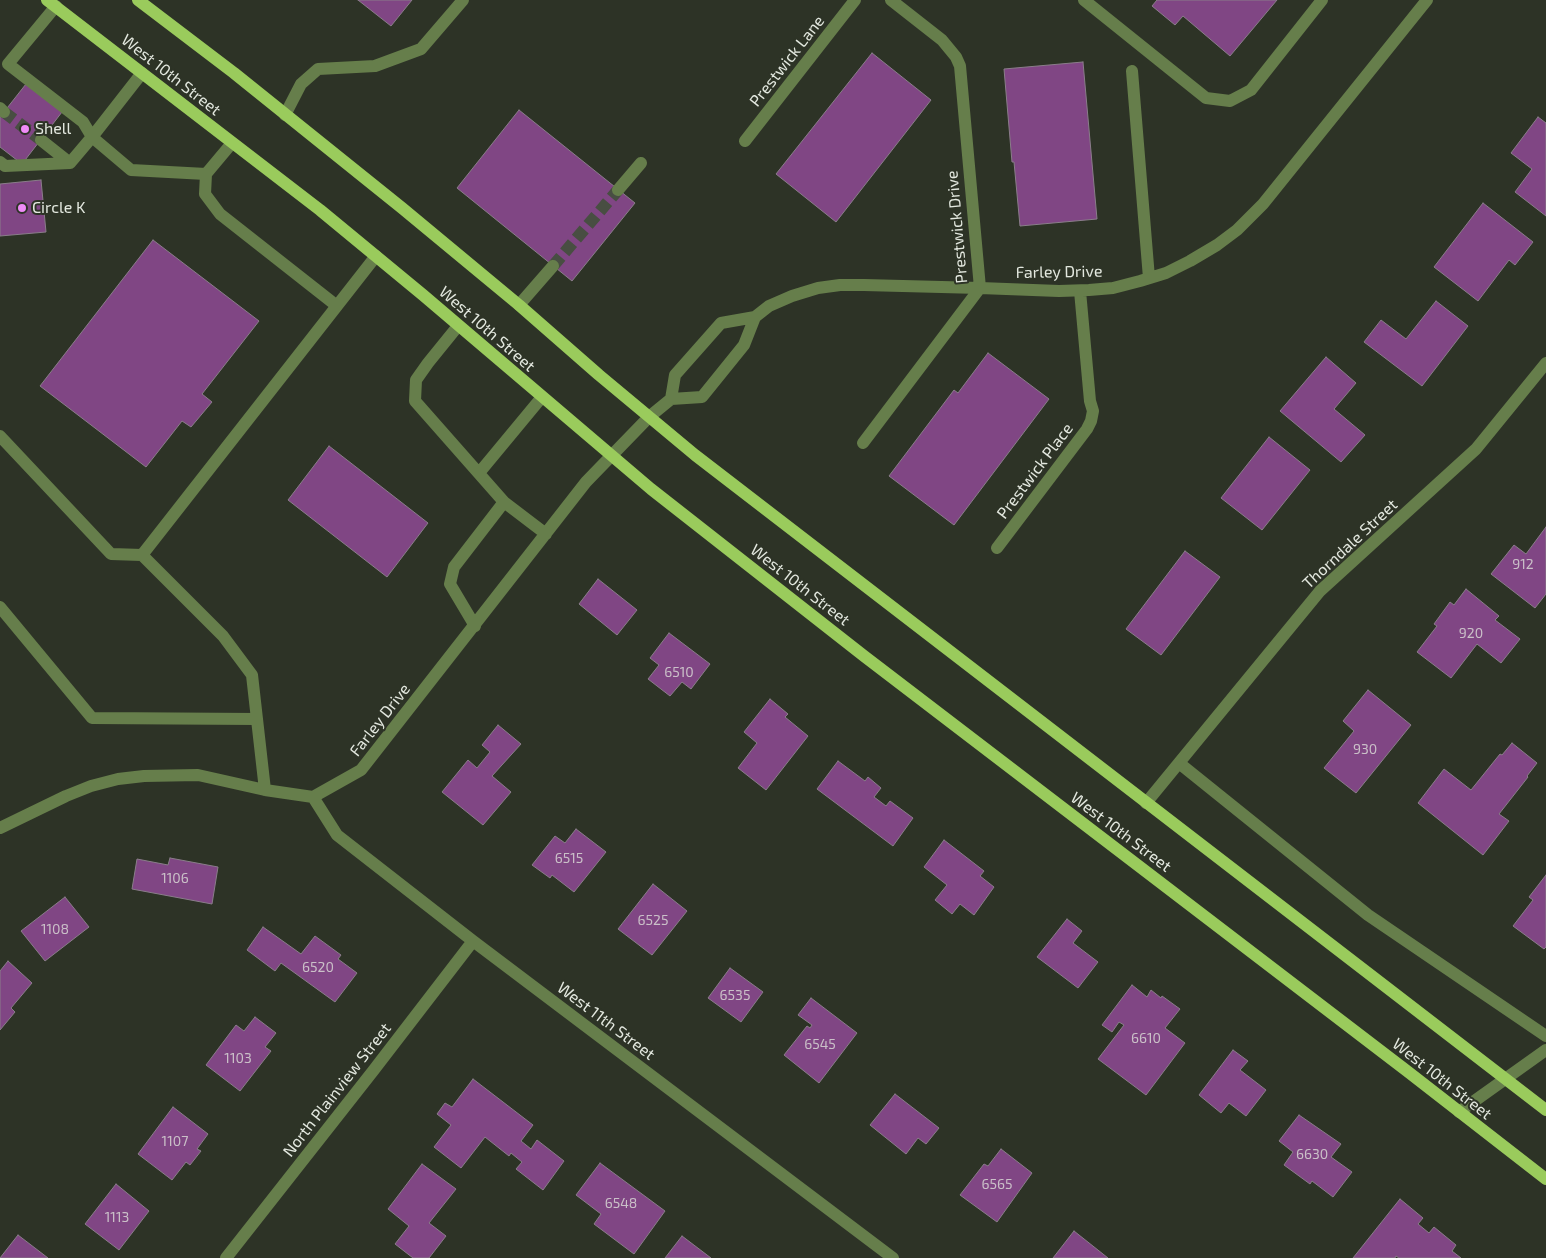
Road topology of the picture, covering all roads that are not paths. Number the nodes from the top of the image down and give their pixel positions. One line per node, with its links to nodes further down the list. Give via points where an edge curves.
1 (138, 0): 13 (main road)
2 (463, 0): 13 (street, via 421,49 375,66 318,70 301,84)
3 (855, 0): 16 (street, Prestwick Lane)
4 (890, 0): 26 (street, Prestwick Drive, via 942,40 960,66)
5 (1084, 0): 6 (street, via 1206,98 1230,101 1251,90)
6 (1322, 0)
7 (1427, 0): 25 (street, Farley Drive, via 1280,185 1237,230 1190,261)
8 (51, 3): 9 (street); 11 (main road, West 10th Street)
9 (8, 64): 12 (street); 14 (street, via 82,122)
10 (1132, 71): 25 (street)
11 (142, 73): 14 (street); 17 (main road, West 10th Street)
12 (0, 75)
13 (286, 115): 28 (main road)
14 (92, 136): 19 (street); 21 (street, via 131,170)
15 (41, 140): 19 (street)
16 (745, 141)
17 (232, 142): 21 (street); 23 (main road, West 10th Street)
18 (0, 162): 19 (street, via 5,166)
19 (70, 163)
20 (641, 163): 22 (street)
21 (206, 174): 29 (street, via 205,194 220,214)
22 (618, 190)
23 (376, 256): 29 (street); 31 (main road, West 10th Street)
24 (553, 266): 28 (street)
25 (1149, 278): 27 (street, Farley Drive, via 1113,288)
26 (980, 288): 27 (street, Farley Drive); 30 (street, Farley Drive, via 840,285 792,296); 37 (street, Prestwick Drive)
27 (1080, 291): 42 (street, Prestwick Place, via 1093,411 1091,421)
28 (519, 305): 35 (main road)
29 (336, 306): 43 (street)
30 (755, 316): 34 (street, Farley Drive, via 721,323 675,375); 34 (street, via 744,345 702,397)
31 (458, 326): 33 (main road, West 10th Street); 39 (street, via 416,380 414,401)
32 (1546, 363): 47 (street, Thorndale Street, via 1476,450 1320,591)
33 (542, 397): 38 (main road, West 10th Street); 39 (street)
34 (671, 399): 35 (street, Farley Drive)
35 (649, 417): 38 (street, Farley Drive); 50 (main road)
36 (0, 436): 43 (street, via 112,554)
37 (863, 444)
38 (611, 456): 41 (street, Farley Drive, via 586,482); 57 (main road, West 10th Street, via 864,656)
39 (479, 473): 40 (street)
40 (504, 502): 41 (street); 45 (street, via 454,567 450,584)
41 (546, 534): 45 (street, Farley Drive)
42 (996, 548)
43 (142, 555): 46 (street, via 223,636 252,675)
44 (0, 607): 46 (street, via 92,718)
45 (475, 626): 49 (street, Farley Drive, via 362,770)
46 (258, 719): 48 (street)
47 (1179, 763): 50 (street, Thorndale Street); 53 (street, via 1368,915)
48 (265, 790): 49 (street); 51 (street, via 198,775 118,779 66,796)
49 (313, 797): 52 (street, West 11th Street, via 337,835)
50 (1146, 803): 55 (main road)
51 (0, 828)
52 (473, 941): 59 (street, North Plainview Street); 60 (street, West 11th Street)
53 (1546, 1036)
54 (1546, 1050): 55 (street)
55 (1506, 1079): 56 (main road); 57 (street)
56 (1546, 1110)
57 (1459, 1112): 58 (main road, West 10th Street)
58 (1546, 1180)
59 (226, 1258)
60 (893, 1258)

